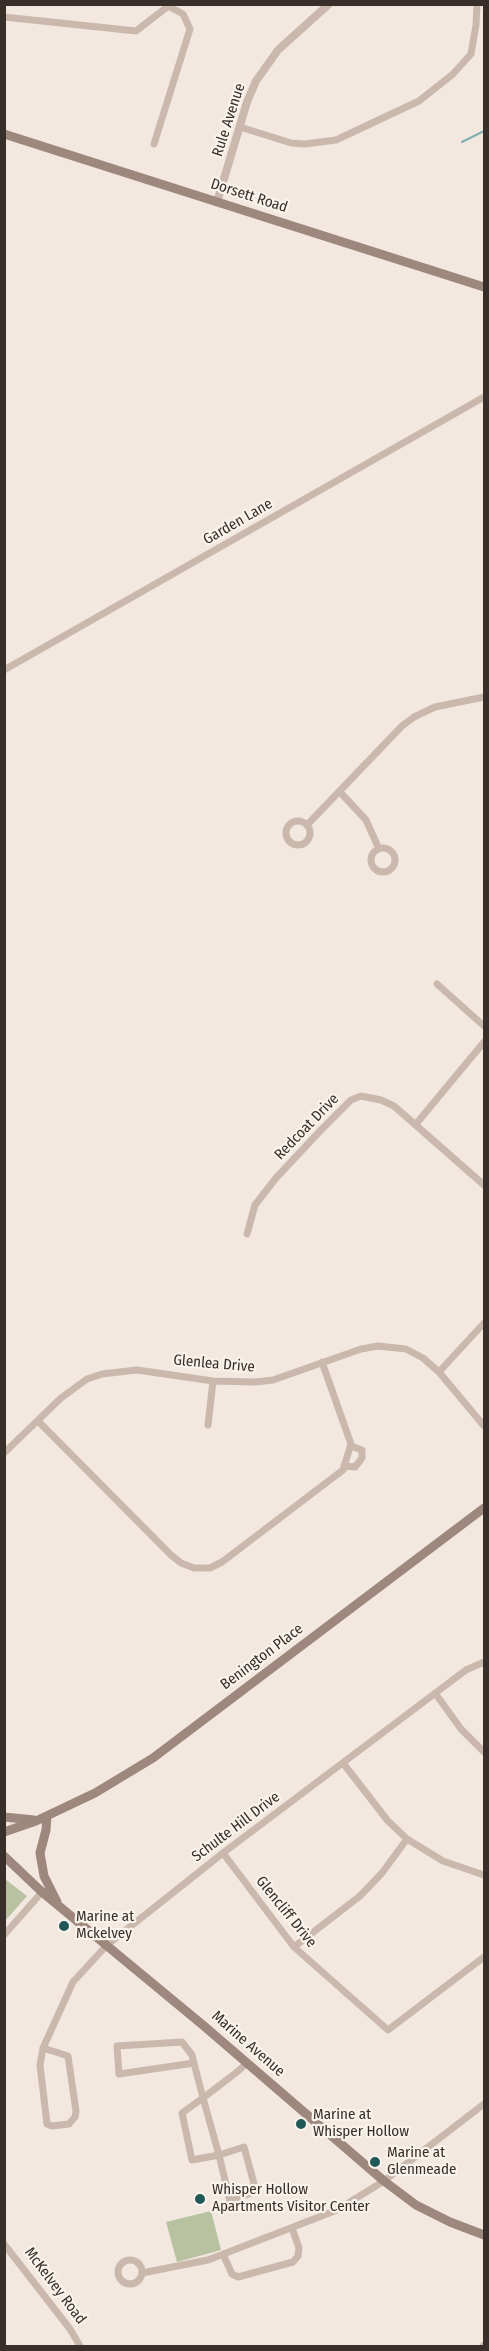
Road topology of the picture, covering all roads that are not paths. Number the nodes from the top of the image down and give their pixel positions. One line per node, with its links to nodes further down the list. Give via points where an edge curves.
1 (329, 4): 5 (street, Rule Avenue, via 268,62 256,81)
2 (477, 4): 5 (street, via 471,54 419,101 336,140 291,143)
3 (171, 6): 4 (street, via 136,31); 7 (street, via 183,14 190,29)
4 (4, 17)
5 (240, 127): 8 (street, Rule Avenue)
6 (4, 134): 8 (main road, Dorsett Road)
7 (154, 144)
8 (216, 202): 9 (main road, Dorsett Road)
9 (484, 287)
10 (484, 397): 11 (street, Garden Lane)
11 (4, 670)
12 (484, 697): 13 (street, via 435,707 414,717)
13 (340, 792): 14 (street); 15 (street, via 366,820)
14 (307, 825)
15 (379, 849)
16 (437, 984): 17 (street)
17 (484, 1026)
18 (484, 1042): 19 (street)
19 (416, 1124): 20 (street, Redcoat Drive); 21 (street, Redcoat Drive, via 381,1100 361,1096 351,1100 255,1205)
20 (484, 1185)
21 (247, 1234)
22 (484, 1323): 24 (street)
23 (322, 1362): 24 (street, Glenlea Drive, via 361,1349 394,1347 423,1358); 25 (street, Glenlea Drive, via 273,1380); 29 (street)
24 (439, 1372): 28 (street, Glenlea Drive)
25 (213, 1380): 26 (street, Glenlea Drive, via 137,1370 102,1374 87,1379 61,1398); 27 (street)
26 (38, 1421): 30 (street, Glenlea Drive); 31 (street, via 171,1555 194,1568 210,1568 222,1562 339,1474)
27 (208, 1425)
28 (484, 1426)
29 (351, 1446): 31 (street); 31 (street, via 362,1450 362,1458 355,1467)
30 (4, 1453)
31 (344, 1466)
32 (484, 1508): 37 (main road, Benington Place, via 153,1758 99,1791)
33 (484, 1662): 34 (street, Schulte Hill Drive)
34 (435, 1693): 35 (street); 36 (street, Schulte Hill Drive)
35 (484, 1752)
36 (343, 1763): 41 (street); 42 (street, Schulte Hill Drive)
37 (47, 1816): 39 (main road); 48 (main road, via 40,1853 44,1876)
38 (4, 1817): 39 (main road)
39 (36, 1821): 40 (main road)
40 (4, 1832)
41 (407, 1839): 46 (street, via 443,1861); 51 (street, via 360,1896)
42 (223, 1853): 50 (street, Schulte Hill Drive); 51 (street, Glencliff Drive)
43 (4, 1856): 45 (main road, Marine Avenue)
44 (4, 1867): 45 (main road)
45 (17, 1868): 47 (main road, Marine Avenue)
46 (484, 1875)
47 (42, 1892): 48 (main road, Marine Avenue); 49 (street)
48 (60, 1907): 50 (main road, Marine Avenue)
49 (4, 1935)
50 (107, 1945): 53 (street, Schulte Hill Drive, via 73,1982); 55 (main road, Marine Avenue)
51 (294, 1947): 52 (street, Glencliff Drive, via 388,2030)
52 (484, 1957)
53 (43, 2048): 53 (street, Schulte Hill Drive, via 68,2056 75,2111 69,2124 47,2124 40,2065)
54 (194, 2063): 54 (street, via 182,2042 117,2046 119,2074); 56 (street)
55 (247, 2063): 56 (street); 59 (main road, Marine Avenue)
56 (203, 2098): 58 (street); 58 (street, via 182,2113 192,2160)
57 (484, 2104): 59 (street)
58 (219, 2155): 58 (street, via 230,2201 256,2191 244,2147)
59 (384, 2181): 60 (street, via 337,2210); 61 (main road, Marine Avenue, via 416,2205)
60 (292, 2228): 63 (street); 63 (street, via 299,2248 293,2262 238,2277 232,2274)
61 (484, 2235)
62 (4, 2244): 65 (street, McKelvey Road)
63 (223, 2254): 64 (street)
64 (142, 2273)
65 (80, 2346)

